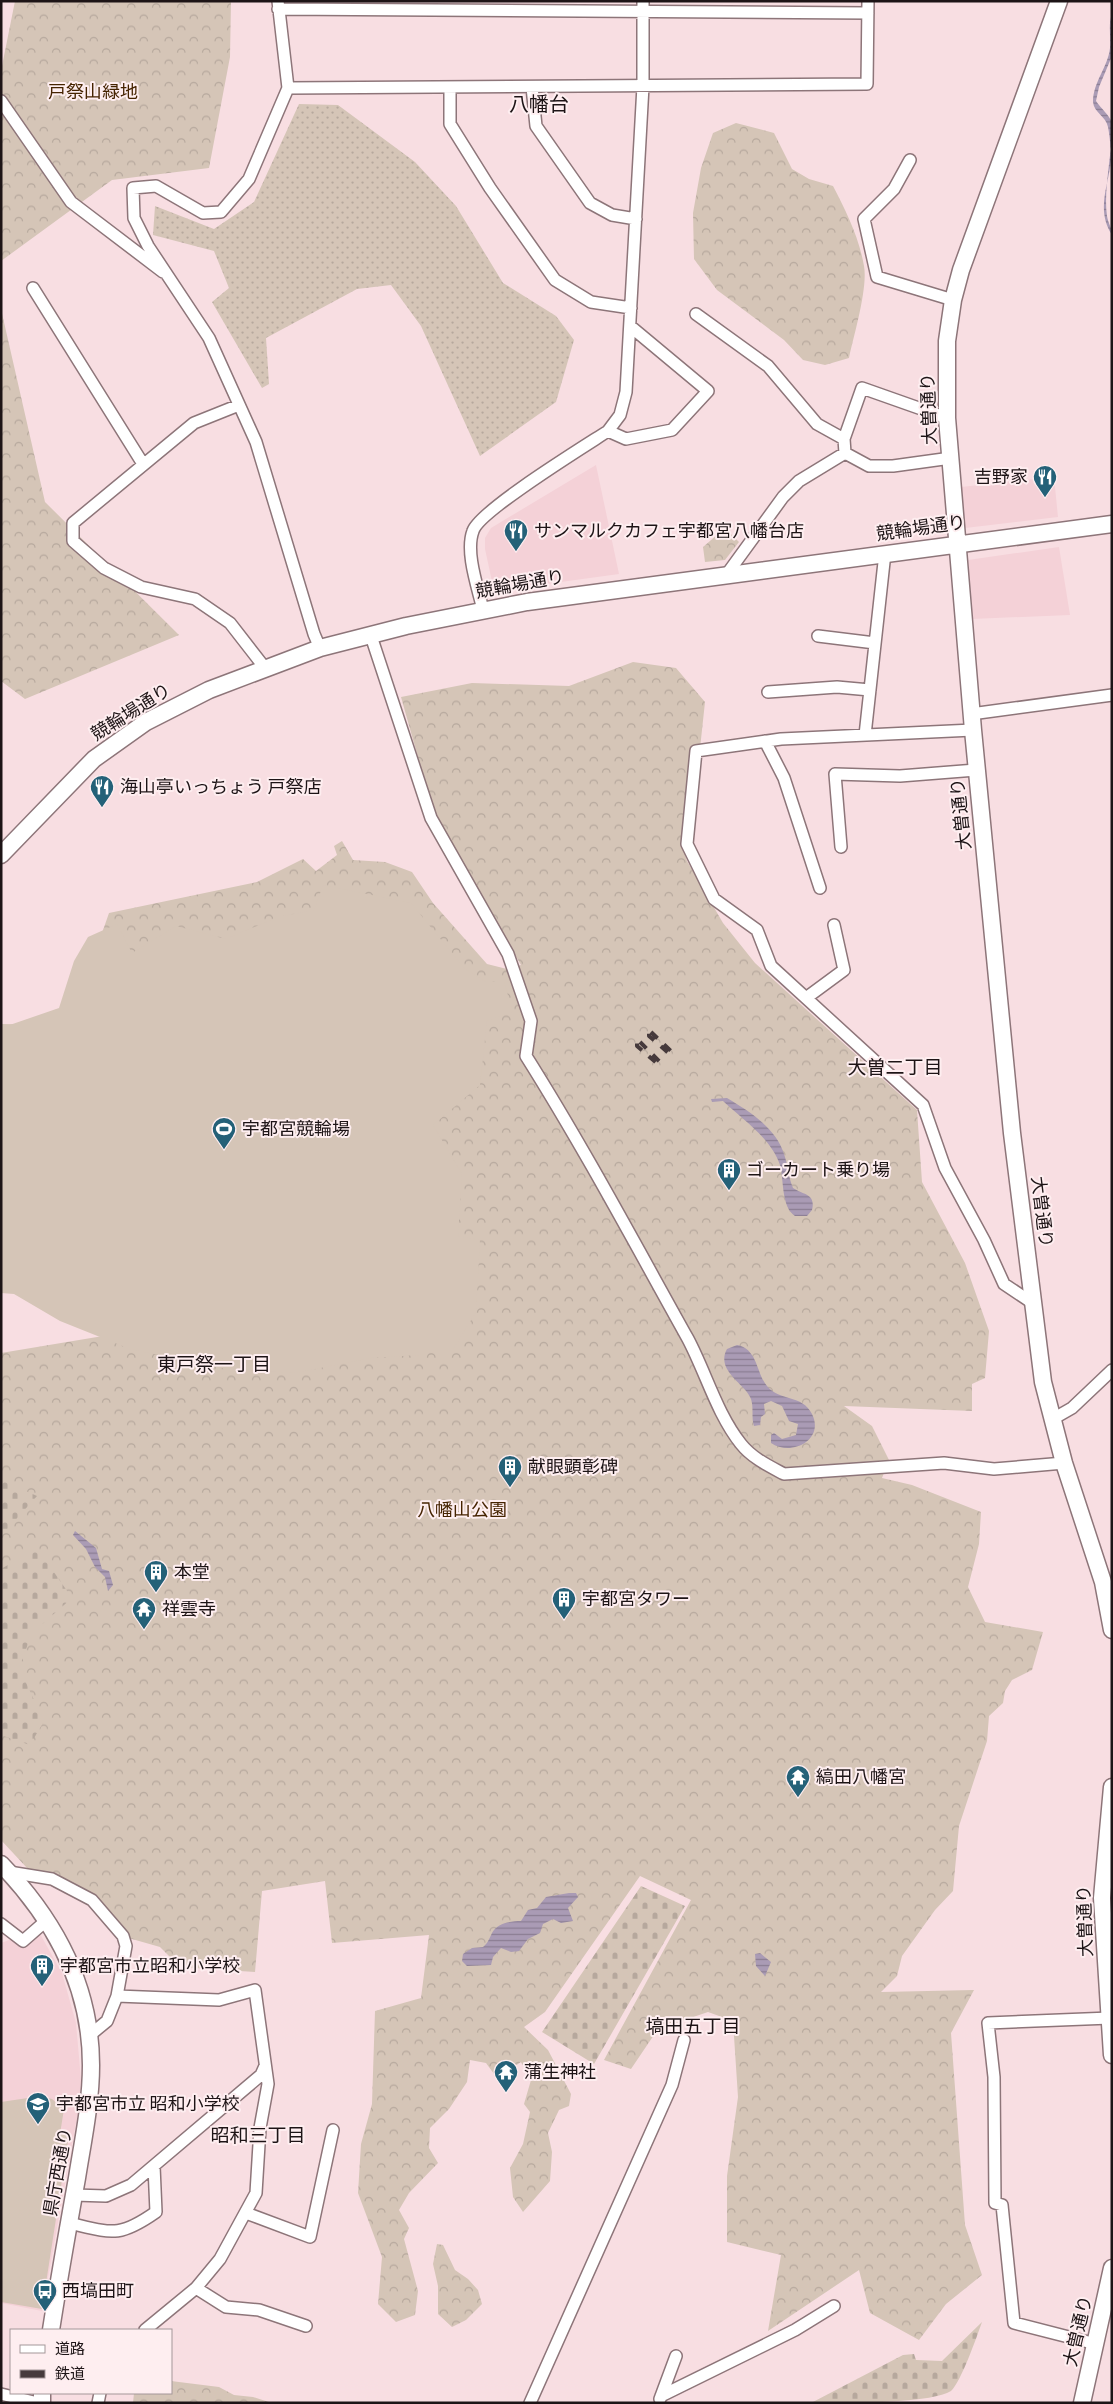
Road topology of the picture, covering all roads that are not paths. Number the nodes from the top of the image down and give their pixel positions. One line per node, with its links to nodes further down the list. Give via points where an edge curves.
1 (1059, 1): 14 (street, 大曽通り)
2 (278, 5): 3 (street); 7 (street)
3 (643, 7): 4 (street); 5 (street)
4 (868, 7): 5 (street, via 867,84)
5 (643, 86): 6 (street); 11 (street)
6 (532, 87): 8 (street); 11 (street, via 536,126 590,203 612,215)
7 (288, 88): 8 (street); 12 (street, via 249,179 221,212 203,213 156,186 133,188 134,218 148,246)
8 (450, 88): 15 (street, via 450,124 490,188 555,280 591,302)
9 (1, 100): 12 (street, via 71,202)
10 (910, 160): 14 (street, via 894,189 864,219 877,277)
11 (636, 219): 15 (street)
12 (171, 278): 18 (street, via 209,338)
13 (33, 288): 24 (street)
14 (953, 300): 19 (street, 大曽通り, via 948,341)
15 (631, 308): 17 (street)
16 (696, 314): 21 (street, via 768,366 817,424)
17 (630, 326): 20 (street, via 626,392 620,414); 20 (street, via 708,391 672,430 626,439)
18 (239, 405): 24 (street, via 194,423); 33 (street, via 256,442)
19 (947, 418): 21 (street, via 862,388); 23 (street, 大曽通り)
20 (608, 431): 29 (street, via 489,511 473,529 470,549)
21 (844, 439): 22 (street)
22 (845, 452): 23 (street, via 869,466); 28 (street, via 798,481)
23 (950, 458): 26 (street, 大曽通り)
24 (144, 464): 34 (street, via 73,523 73,541 104,568 141,587 195,599 230,623)
25 (1112, 524): 26 (street, 競輪場通り)
26 (957, 544): 27 (street, 競輪場通り); 38 (street, 大曽通り)
27 (885, 553): 28 (street, 競輪場通り); 32 (street)
28 (727, 574): 29 (street, 競輪場通り)
29 (483, 610): 30 (street, 競輪場通り)
30 (371, 636): 33 (street, 競輪場通り); 50 (street, via 431,818 508,954 531,1021 526,1056 666,1299 741,1444 762,1463 784,1474 944,1463 994,1468)
31 (818, 636): 32 (street)
32 (875, 643): 35 (street)
33 (320, 648): 34 (street, 競輪場通り)
34 (265, 668): 43 (street, 競輪場通り, via 175,706 117,742 94,759)
35 (870, 690): 36 (street, via 837,687); 39 (street)
36 (768, 692)
37 (1112, 695): 38 (street)
38 (972, 722): 39 (street); 41 (street, 大曽通り)
39 (865, 735): 40 (street)
40 (765, 741): 44 (street, via 784,778); 46 (street, via 696,751 687,844 714,899 757,930 771,966)
41 (976, 770): 42 (street, via 900,776 835,774); 47 (street, 大曽通り, via 1012,1133)
42 (841, 847)
43 (1, 854)
44 (820, 888)
45 (834, 925): 46 (street, via 844,970)
46 (806, 998): 47 (street, via 923,1105 946,1168 1004,1284)
47 (1034, 1304): 49 (street, 大曽通り)
48 (1112, 1370): 49 (street, via 1072,1408)
49 (1051, 1420): 50 (street, 大曽通り)
50 (1064, 1464): 51 (street, 大曽通り)
51 (1107, 1582): 52 (street, 大曽通り)
52 (1112, 1630)
53 (1112, 1787): 54 (street, 大曽通り)
54 (1110, 1810): 59 (street, 大曽通り, via 1102,1898)
55 (5, 1868): 56 (street, 県庁西通り, via 32,1897); 58 (street, via 52,1879 92,1900 123,1936 126,1946)
56 (47, 1920): 57 (street, via 22,1941); 60 (street, 県庁西通り, via 76,1977)
57 (1, 1924)
58 (117, 1996): 60 (street, via 107,2021); 63 (street, via 219,2000 255,1990)
59 (1111, 2024): 62 (street, 大曽通り); 75 (street, via 988,2023 994,2077 995,2203 1002,2206 1014,2323)
60 (90, 2035): 66 (street, 県庁西通り, via 90,2088)
61 (684, 2040): 80 (street, via 672,2085)
62 (1112, 2054)
63 (265, 2066): 65 (street, via 261,2075); 67 (street, via 268,2084 260,2128 256,2193)
64 (333, 2130): 67 (street, via 310,2237)
65 (154, 2166): 66 (street, via 131,2185 106,2196); 68 (street, via 156,2212 134,2228 112,2232)
66 (74, 2194): 68 (street, 県庁西通り)
67 (246, 2213): 70 (street, via 220,2259)
68 (69, 2223): 73 (street, 県庁西通り)
69 (1112, 2268): 75 (street, 大曽通り)
70 (196, 2288): 72 (street, via 226,2307 260,2310); 74 (street)
71 (834, 2306): 78 (street, via 795,2330)
72 (306, 2326)
73 (51, 2329)
74 (146, 2329)
75 (1096, 2344): 81 (street, 大曽通り)
76 (676, 2356): 78 (street)
77 (1, 2394): 79 (street)
78 (660, 2399)
79 (40, 2403)
80 (530, 2403)
81 (1082, 2403)

